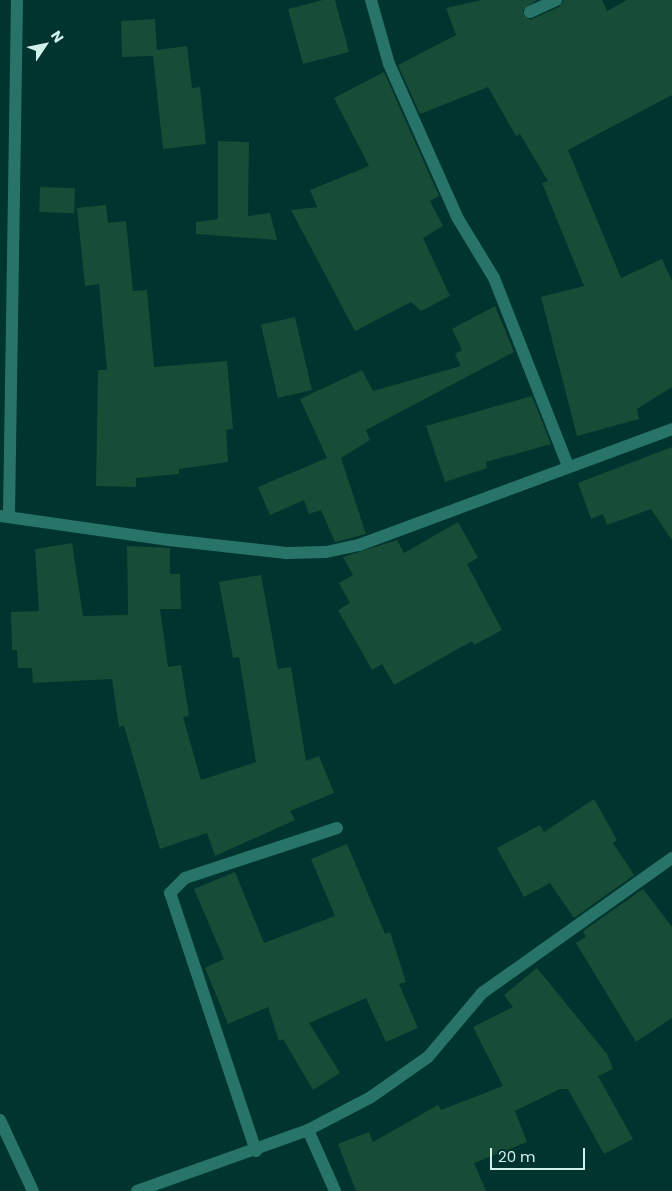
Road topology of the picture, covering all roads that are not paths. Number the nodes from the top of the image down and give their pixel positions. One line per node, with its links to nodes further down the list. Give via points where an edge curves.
1 (17, 0): 7 (street)
2 (372, 0): 6 (street, via 389,64 457,217 494,278)
3 (556, 0): 4 (street)
4 (530, 12)
5 (672, 429): 6 (street)
6 (568, 466): 7 (street, via 359,545 326,552 286,553 169,540)
7 (4, 516)
8 (337, 828): 12 (street, via 185,878 170,893)
9 (672, 858): 11 (street, via 482,993 428,1057)
10 (0, 1120): 13 (street)
11 (308, 1130): 12 (street); 15 (street)
12 (256, 1151): 14 (street)
13 (32, 1191)
14 (137, 1191)
15 (335, 1191)

